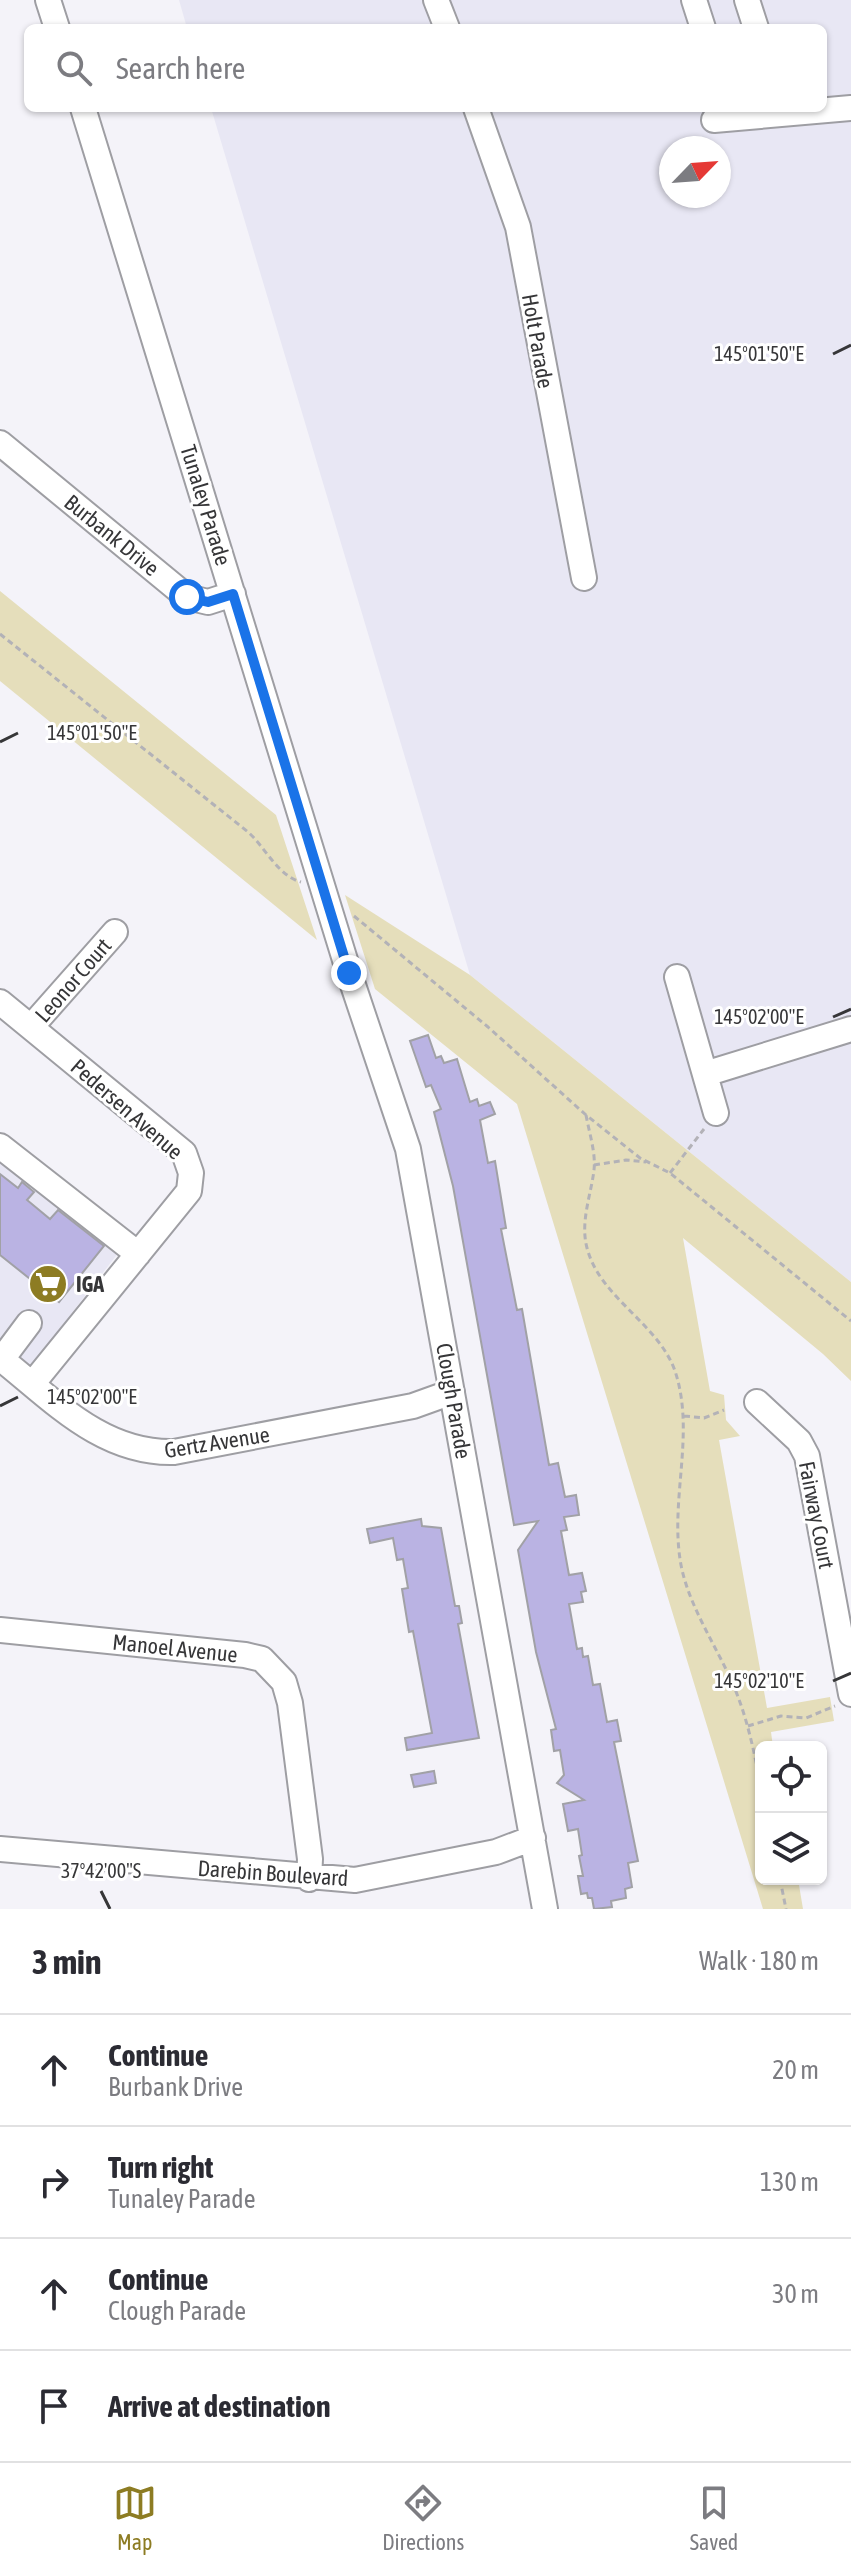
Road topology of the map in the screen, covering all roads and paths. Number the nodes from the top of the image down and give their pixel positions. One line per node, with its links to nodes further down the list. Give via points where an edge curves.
1 (48, 0): 5 (street)
2 (436, 0): 6 (street)
3 (694, 0): 7 (street)
4 (747, 0): 8 (street)
5 (56, 24)
6 (445, 24)
7 (702, 24)
8 (755, 24)
9 (851, 108): 10 (street)
10 (827, 109)
11 (84, 112): 17 (street, Tunaley Parade)
12 (477, 112): 16 (street, Holt Parade, via 518,227)
13 (783, 112): 14 (street)
14 (714, 120)
15 (0, 443): 17 (street, Burbank Drive, via 187,597 208,602)
16 (584, 578)
17 (233, 594): 19 (street, Tunaley Parade)
18 (0, 634): 19 (path, via 248,832 283,872)
19 (328, 903): 27 (path, via 343,914 359,916); 37 (street, Clough Parade, via 408,1149)
20 (115, 932): 23 (street, Leonor Court)
21 (677, 977): 25 (street)
22 (0, 1002): 23 (street, Pedersen Avenue)
23 (31, 1027): 32 (street, Pedersen Avenue, via 184,1153 191,1173 189,1191)
24 (851, 1029): 25 (street)
25 (705, 1074): 26 (street)
26 (716, 1113): 31 (path)
27 (586, 1115): 29 (path); 30 (path)
28 (0, 1146): 32 (street)
29 (648, 1163): 30 (path); 31 (path)
30 (594, 1165): 40 (path, via 586,1247 593,1265 674,1367)
31 (670, 1173): 33 (path)
32 (138, 1254): 36 (street, Pedersen Avenue)
33 (851, 1321)
34 (29, 1323): 35 (street)
35 (1, 1358): 36 (street, Gertz Avenue)
36 (33, 1383): 37 (street, Gertz Avenue, via 94,1433 150,1453)
37 (453, 1399): 45 (street, Clough Parade)
38 (757, 1402): 42 (street, Fairway Court, via 799,1441 807,1456)
39 (724, 1410): 40 (path, via 704,1418)
40 (684, 1416): 43 (path, via 681,1565)
41 (0, 1630): 47 (street, Manoel Avenue, via 245,1655 275,1669 290,1703)
42 (847, 1699): 43 (path, via 806,1718 781,1716)
43 (748, 1726): 44 (path)
44 (755, 1759)
45 (534, 1845): 47 (street, Darebin Boulevard, via 355,1880); 49 (street, Clough Parade)
46 (0, 1849): 47 (street, Darebin Boulevard)
47 (309, 1879)
48 (781, 1885): 50 (path)
49 (545, 1909)
50 (786, 1909)

